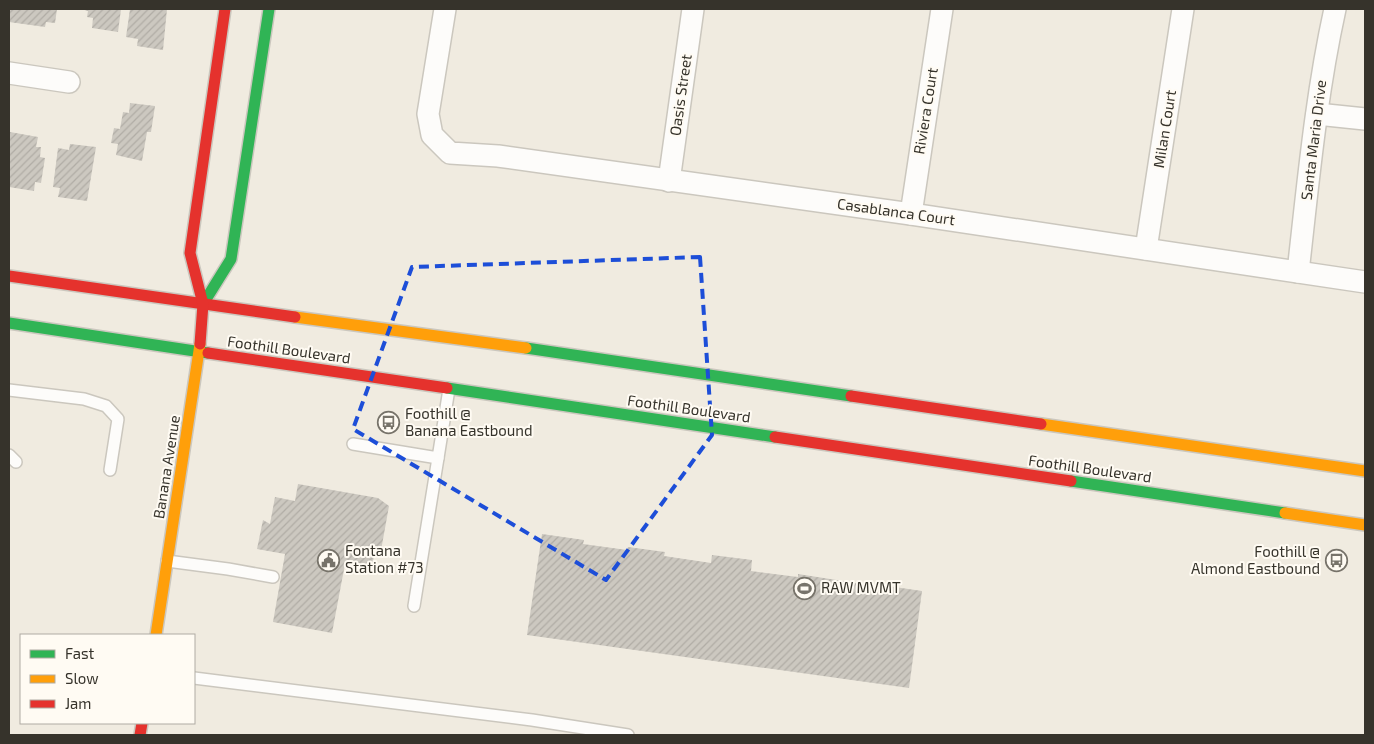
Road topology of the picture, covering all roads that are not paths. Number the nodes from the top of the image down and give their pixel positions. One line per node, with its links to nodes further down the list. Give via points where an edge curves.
1 (225, 9): 18 (main road, Banana Avenue, via 190,253)
2 (269, 9): 18 (main road, Banana Avenue, via 231,259)
3 (445, 9): 12 (street, Casablanca Court, via 428,114 432,135 450,153 498,156)
4 (693, 9): 12 (street, Oasis Street)
5 (942, 9): 13 (street, Riviera Court)
6 (1183, 9): 14 (street, Milan Court)
7 (1335, 9): 10 (street, Santa Maria Drive)
8 (9, 73): 9 (street)
9 (69, 82)
10 (1317, 114): 11 (street); 15 (street, Santa Maria Drive)
11 (1365, 119)
12 (669, 181): 13 (street, Casablanca Court)
13 (911, 214): 14 (street, Casablanca Court)
14 (1146, 249): 15 (street, Casablanca Court)
15 (1298, 272): 17 (street, Casablanca Court)
16 (9, 276): 18 (main road)
17 (1365, 282)
18 (203, 304): 20 (main road, Banana Avenue); 26 (main road)
19 (9, 324): 20 (main road, Foothill Boulevard)
20 (200, 352): 21 (main road, Foothill Boulevard); 28 (main road, Banana Avenue)
21 (449, 389): 24 (lane); 27 (main road, Foothill Boulevard)
22 (9, 390): 25 (lane, via 106,406 118,419)
23 (353, 444): 24 (lane)
24 (438, 458): 30 (lane)
25 (110, 470)
26 (1365, 471)
27 (1365, 525)
28 (167, 561): 29 (lane); 31 (main road, Banana Avenue)
29 (273, 577)
30 (414, 606)
31 (156, 634)
32 (195, 678): 33 (lane)
33 (628, 735)

